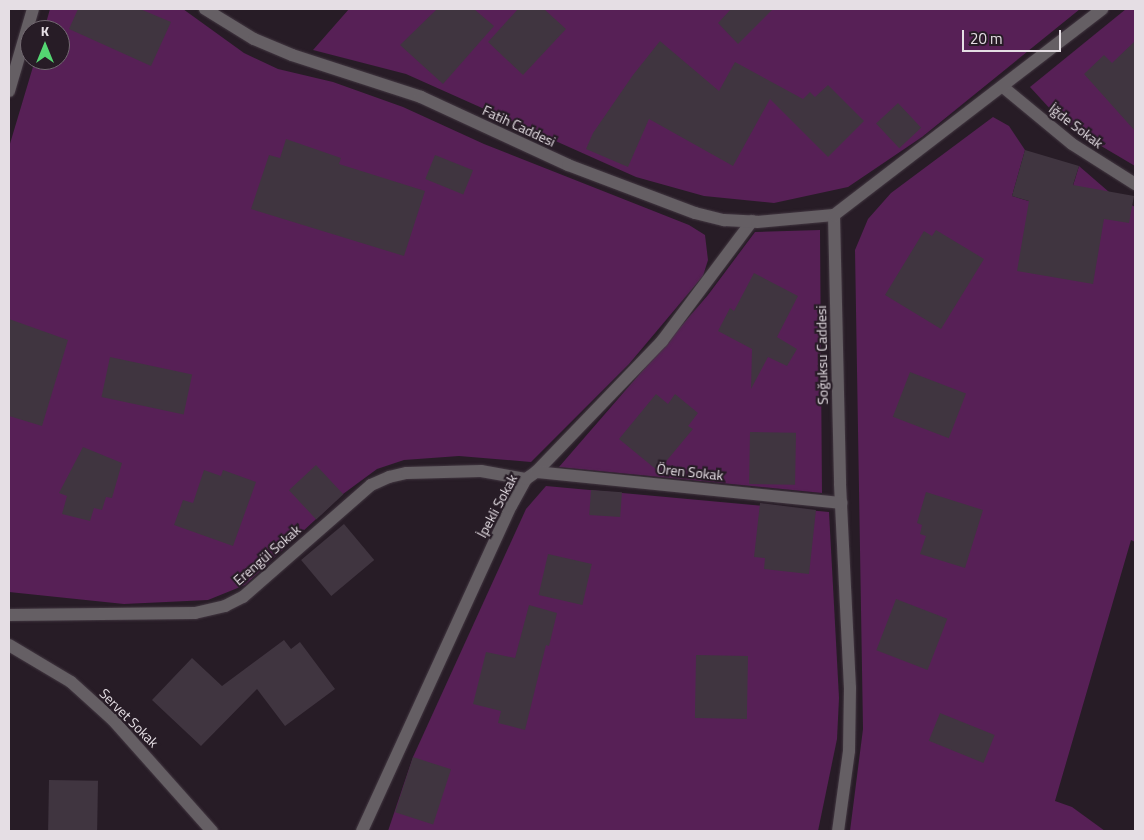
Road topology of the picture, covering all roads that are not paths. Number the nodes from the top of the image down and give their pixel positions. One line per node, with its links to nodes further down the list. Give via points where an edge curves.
1 (33, 9): 5 (street)
2 (205, 9): 8 (street, Fatih Caddesi, via 254,39 292,55 421,97 568,165 695,213 724,220)
3 (1102, 9): 4 (street)
4 (1003, 87): 6 (street, İğde Sokak, via 1072,144); 7 (street)
5 (9, 91)
6 (1135, 184)
7 (834, 215): 8 (street, Fatih Caddesi); 10 (street, Soğuksu Caddesi)
8 (752, 221): 9 (street, İpekli Sokak, via 662,341)
9 (531, 476): 10 (street, Ören Sokak); 11 (street, Erengül Sokak, via 480,471 407,473 389,477 371,485 243,597 225,606 195,613); 14 (street, İpekli Sokak, via 510,506)
10 (841, 503): 15 (street, Soğuksu Caddesi, via 850,688 849,751)
11 (9, 615)
12 (9, 645): 13 (street, Servet Sokak, via 71,682 113,720)
13 (212, 831)
14 (362, 831)
15 (838, 831)

